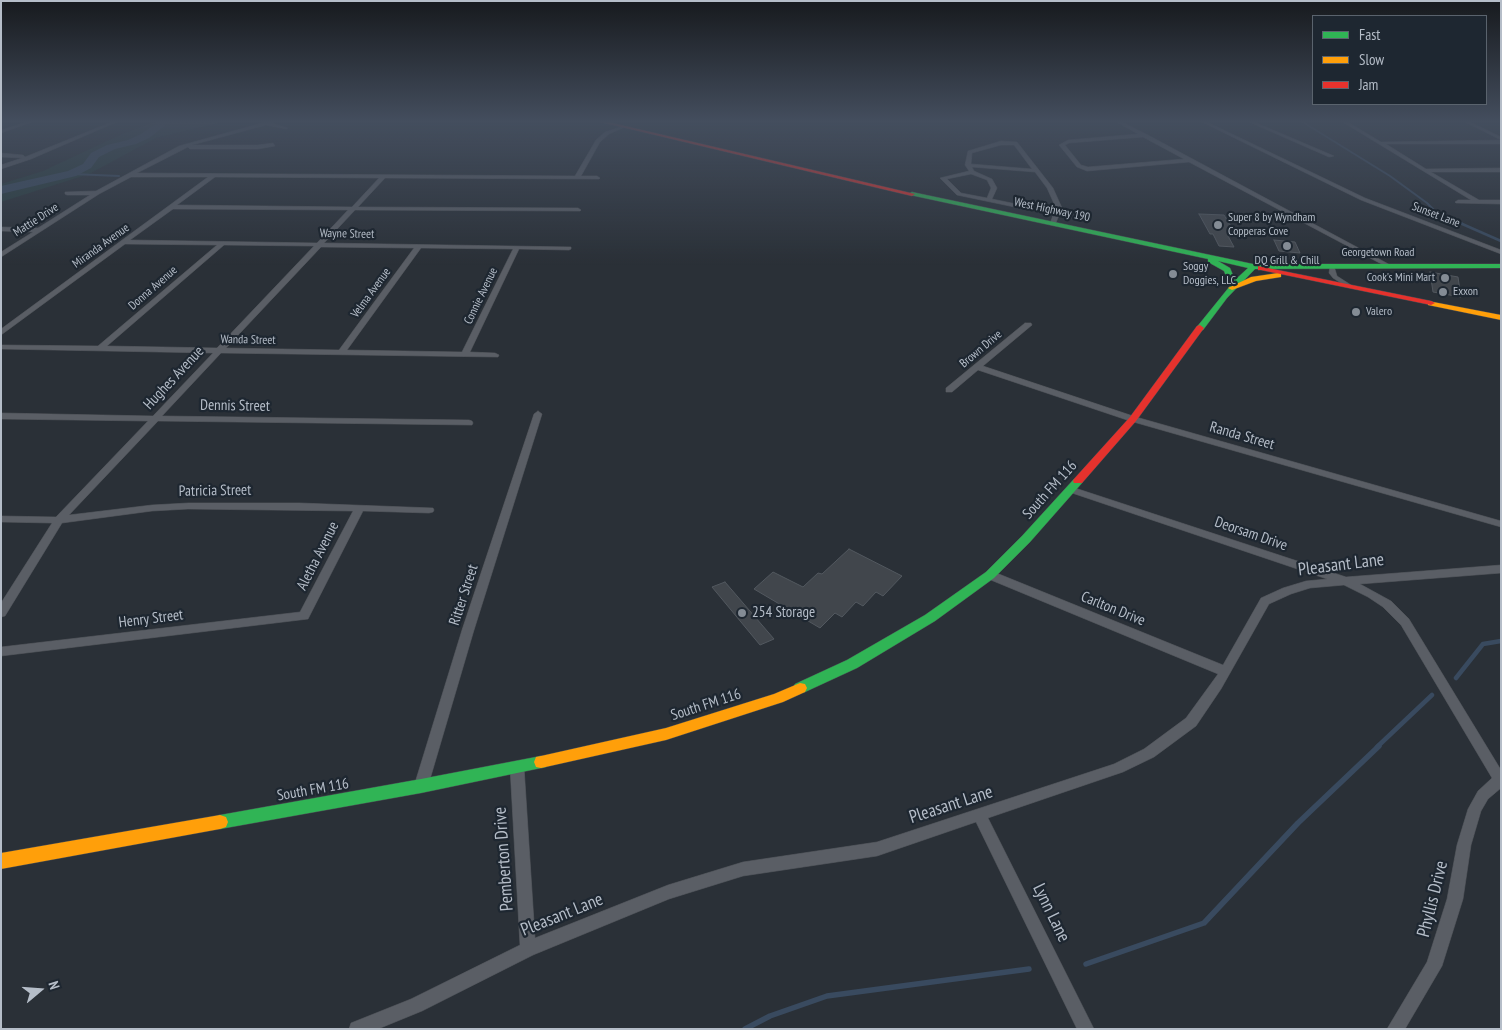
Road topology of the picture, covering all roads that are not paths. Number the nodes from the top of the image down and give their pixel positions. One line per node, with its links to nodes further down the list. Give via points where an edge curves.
1 (141, 169): 12 (street, Mattie Drive)
2 (583, 169): 15 (street)
3 (800, 169): 26 (main road, West Highway 190)
4 (970, 169): 11 (street)
5 (1015, 169): 10 (street)
6 (1207, 169): 41 (street)
7 (1303, 169): 35 (street, Sunset Lane, via 1364,199)
8 (1425, 170): 9 (street); 21 (street)
9 (1501, 170)
10 (1037, 171): 26 (street, via 1059,208)
11 (972, 172): 19 (street, via 989,179 994,188); 19 (street, via 943,178 959,194)
12 (128, 176): 13 (street); 18 (street, Mattie Drive)
13 (212, 176): 14 (street); 23 (street, Miranda Avenue)
14 (384, 176): 15 (street); 24 (street, Hughes Avenue)
15 (578, 178): 16 (street)
16 (598, 178)
17 (68, 193): 18 (street)
18 (97, 193): 28 (street, Mattie Drive)
19 (989, 200): 26 (street)
20 (1458, 202): 21 (street)
21 (1478, 202): 22 (street)
22 (1501, 202)
23 (171, 207): 24 (street); 29 (street, Miranda Avenue)
24 (356, 207): 25 (street); 31 (street, Hughes Avenue)
25 (578, 210)
26 (1055, 219): 37 (main road, West Highway 190)
27 (1, 230): 28 (street)
28 (40, 230): 36 (street, Mattie Drive)
29 (124, 242): 30 (street, Wayne Street); 47 (street, Miranda Avenue)
30 (222, 244): 31 (street, Wayne Street); 49 (street, Donna Avenue)
31 (319, 245): 32 (street, Wayne Street); 50 (street, Hughes Avenue)
32 (419, 246): 33 (street, Wayne Street); 51 (street, Velma Avenue)
33 (517, 247): 34 (street, Wayne Street); 52 (street, Connie Avenue)
34 (568, 248)
35 (1501, 252)
36 (1, 255)
37 (1198, 255): 38 (main road, West Highway 190); 44 (main road, via 1227,270)
38 (1254, 266): 40 (main road, Georgetown Road); 42 (main road, West Highway 190); 44 (main road, South FM 116)
39 (1501, 266): 41 (main road, Georgetown Road)
40 (1332, 267): 41 (main road, Georgetown Road); 43 (street, via 1335,277)
41 (1390, 267)
42 (1293, 274): 43 (main road, West Highway 190); 44 (main road, via 1261,277)
43 (1349, 286): 45 (main road, West Highway 190)
44 (1233, 287): 59 (main road, South FM 116)
45 (1501, 318)
46 (1028, 325): 54 (street, Brown Drive)
47 (1, 333)
48 (1, 347): 49 (street, Wanda Street)
49 (100, 349): 50 (street, Wanda Street)
50 (218, 351): 51 (street, Wanda Street); 58 (street, Hughes Avenue)
51 (341, 353): 52 (street, Wanda Street)
52 (465, 354): 53 (street, Wanda Street)
53 (495, 354)
54 (977, 368): 55 (street, Brown Drive); 59 (street, Randa Street)
55 (949, 390)
56 (538, 414): 76 (street, Ritter Street)
57 (1, 416): 58 (street, Dennis Street)
58 (155, 418): 60 (street, Dennis Street); 65 (street, Hughes Avenue)
59 (1133, 419): 61 (main road, South FM 116); 66 (street, Randa Street)
60 (469, 423)
61 (1072, 490): 68 (main road, South FM 116); 69 (street, Deorsam Drive)
62 (358, 509): 63 (street, Patricia Street); 65 (street, Patricia Street, via 188,506); 71 (street, Aletha Avenue)
63 (429, 510)
64 (1, 519): 65 (street, Patricia Street)
65 (59, 520): 70 (street, Hughes Avenue)
66 (1501, 524)
67 (1501, 569): 69 (street, Pleasant Lane)
68 (990, 575): 73 (street, Carlton Drive); 74 (main road, South FM 116, via 930,618 852,664 778,698 666,734)
69 (1345, 582): 73 (street, Pleasant Lane, via 1310,584 1265,601); 75 (street, Deorsam Drive, via 1387,604 1404,622)
70 (1, 612)
71 (304, 616): 72 (street, Henry Street)
72 (1, 652)
73 (1224, 671): 77 (street, Pleasant Lane, via 1191,722 1149,753 1118,768)
74 (517, 767): 76 (main road, South FM 116); 79 (street, Pemberton Drive)
75 (1500, 779): 82 (street, Phyllis Drive, via 1475,809 1464,845 1455,899 1434,966)
76 (421, 786): 78 (main road, South FM 116)
77 (980, 816): 79 (street, Pleasant Lane, via 877,849 743,869 706,879); 81 (street, Lynn Lane)
78 (1, 861)
79 (528, 949): 80 (street, Pleasant Lane, via 416,1005)
80 (357, 1029)
81 (1086, 1029)
82 (1395, 1029)

